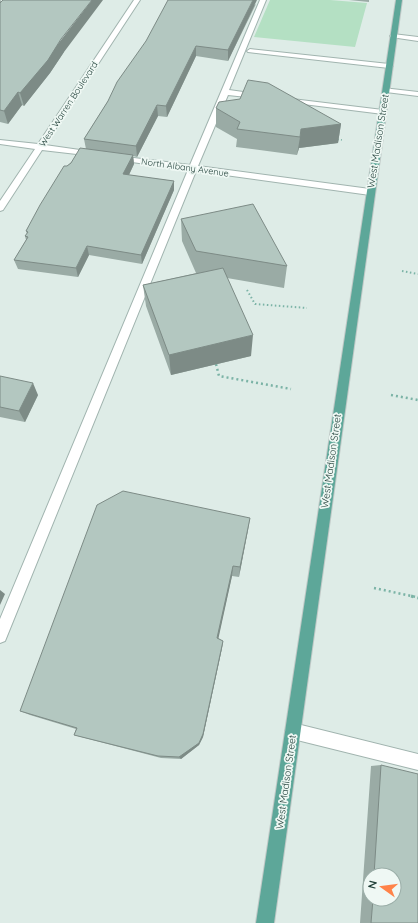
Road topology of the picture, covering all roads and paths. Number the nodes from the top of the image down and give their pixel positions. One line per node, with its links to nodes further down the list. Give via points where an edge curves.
1 (137, 0): 17 (street, West Warren Boulevard)
2 (263, 0): 9 (street)
3 (399, 0): 4 (main road, West Madison Street)
4 (393, 36): 5 (street); 7 (main road, West Madison Street)
5 (418, 39)
6 (250, 51): 7 (street)
7 (389, 66): 8 (main road, West Madison Street)
8 (386, 90): 10 (street); 13 (main road, West Madison Street)
9 (225, 92): 11 (street); 18 (street)
10 (418, 94)
11 (264, 97)
12 (279, 99): 13 (street)
13 (383, 112): 19 (main road, West Madison Street)
14 (328, 138): 15 (path)
15 (342, 140)
16 (0, 142): 17 (street, North Albany Avenue)
17 (40, 147): 18 (street, North Albany Avenue); 20 (street, West Warren Boulevard)
18 (194, 168): 19 (street, North Albany Avenue); 31 (street)
19 (370, 192): 32 (main road, West Madison Street)
20 (0, 208)
21 (402, 271): 22 (path)
22 (418, 274)
23 (247, 290): 24 (path, via 254,304)
24 (307, 308)
25 (216, 364): 26 (path, via 219,376)
26 (291, 389)
27 (391, 395): 28 (path)
28 (418, 400)
29 (374, 588): 30 (path)
30 (418, 598)
31 (0, 636)
32 (293, 731): 33 (street); 34 (main road, West Madison Street)
33 (418, 762)
34 (265, 923)

